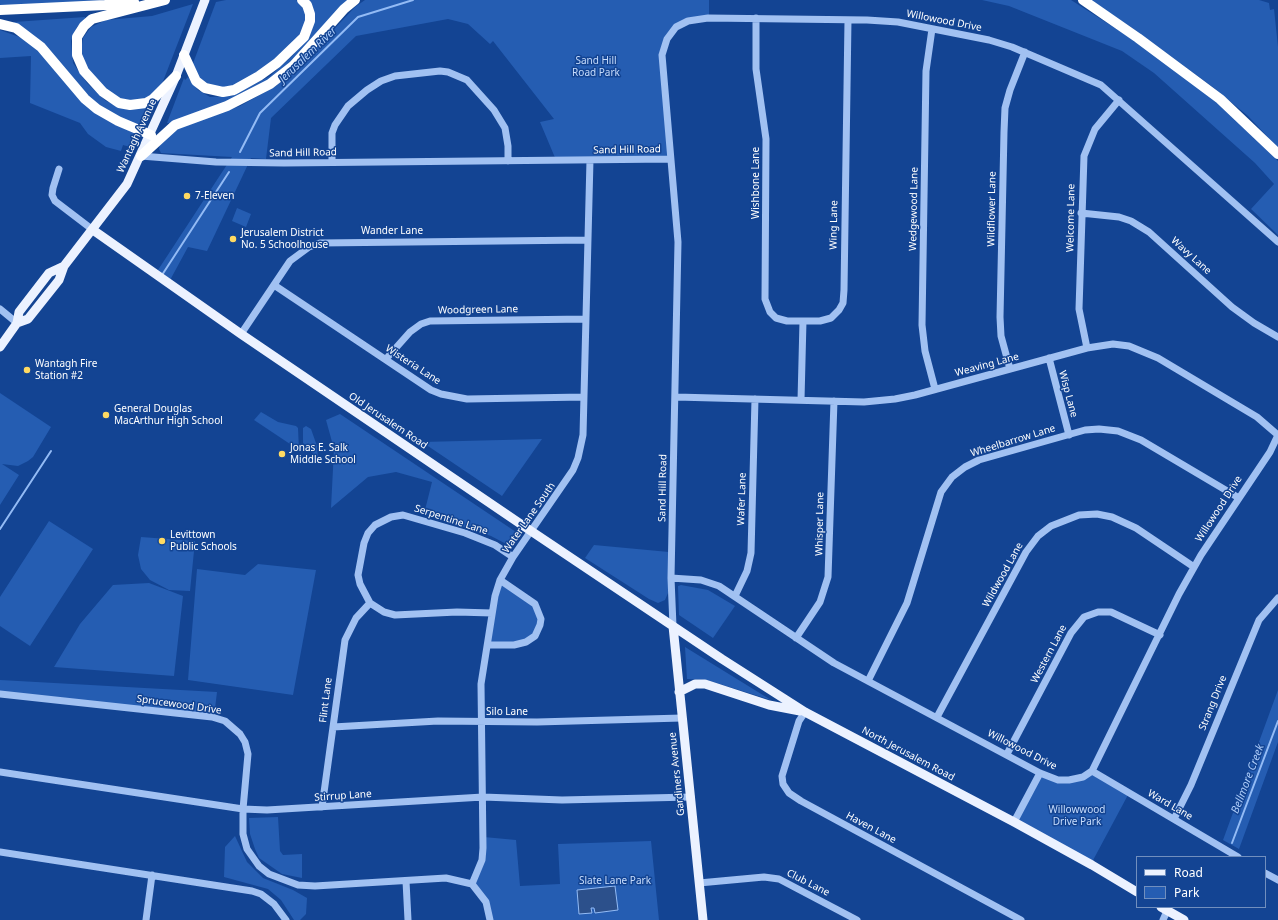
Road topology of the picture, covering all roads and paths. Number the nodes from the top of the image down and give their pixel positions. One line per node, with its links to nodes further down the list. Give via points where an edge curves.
1 (147, 0): 7 (highway, via 105,5)
2 (165, 0): 14 (highway, via 92,19 84,26 78,37 77,55 84,71 102,92 119,103 146,103)
3 (205, 0): 13 (main road, Wantagh Avenue)
4 (302, 0): 13 (highway, via 310,14 304,37 277,63 234,90 223,92 204,88 196,81)
5 (355, 0): 18 (highway, via 293,66 270,84 227,106 175,125)
6 (1083, 0): 17 (highway, via 1220,99)
7 (0, 10)
8 (756, 18): 9 (street, Willowood Drive); 19 (street, Willowood Drive, via 697,18 682,24 670,34 662,55); 31 (street, Wishbone Lane, via 756,69 766,139 765,299 770,312 776,318)
9 (848, 20): 11 (street, Willowood Drive, via 898,22); 31 (street, Wing Lane, via 843,303 831,318)
10 (0, 24): 16 (highway, via 16,28 41,47 85,99 97,109)
11 (932, 29): 12 (street, Willowood Drive, via 989,40); 40 (street, Wedgewood Lane, via 926,71 922,325)
12 (1025, 52): 15 (street, Willowood Drive, via 1101,85); 39 (street, Wildflower Lane, via 1007,102 1004,132 1000,317 1001,336)
13 (184, 55): 14 (main road, Wantagh Avenue)
14 (176, 76): 16 (main road, Wantagh Avenue)
15 (1119, 100): 24 (street, Welcome Lane, via 1095,129 1085,149 1082,168); 27 (street, Willowood Drive)
16 (151, 135): 18 (main road, Wantagh Avenue)
17 (1278, 154)
18 (141, 156): 22 (street, Sand Hill Road, via 229,162); 25 (main road, Wantagh Avenue, via 127,184)
19 (670, 159): 20 (street, Sand Hill Road); 41 (street, Sand Hill Road, via 678,242)
20 (590, 160): 21 (street, Sand Hill Road); 26 (street, Water Lane South)
21 (508, 161): 22 (street, Sand Hill Road); 22 (street, via 505,128 494,110 467,80 440,70 395,76 381,81 348,106 332,133)
22 (332, 162)
23 (59, 169): 25 (street, via 52,195 55,201)
24 (1082, 213): 34 (street, Wavy Lane, via 1119,217 1149,232 1232,307); 36 (street, Welcome Lane, via 1079,309)
25 (93, 230): 32 (main road, Wantagh Avenue, via 64,266 49,273 18,312); 33 (main road, Old Jerusalem Road)
26 (588, 240): 28 (street, Wander Lane, via 327,242 299,253 290,261); 30 (street, Water Lane South)
27 (1278, 242)
28 (274, 285): 33 (street, Wander Lane); 38 (street, Wisteria Lane)
29 (0, 309): 32 (street)
30 (586, 319): 38 (street, Woodgreen Lane, via 430,321 410,332); 42 (street, Water Lane South)
31 (803, 321): 44 (street)
32 (17, 323): 35 (main road, Wantagh Avenue)
33 (241, 334): 49 (main road, Old Jerusalem Road)
34 (1278, 337)
35 (0, 347)
36 (1087, 348): 37 (street, Weaving Lane); 47 (street, Weaving Lane, via 1113,344 1145,351 1257,417)
37 (1049, 358): 39 (street, Weaving Lane); 46 (street, Wisp Lane)
38 (386, 359): 42 (street, Wisteria Lane, via 431,390 450,397)
39 (1010, 369): 40 (street, Weaving Lane)
40 (935, 389): 45 (street, Weaving Lane, via 895,399)
41 (676, 396): 43 (street, Weaving Lane); 52 (street, Sand Hill Road)
42 (584, 397): 49 (street, Water Lane South, via 583,435 578,458 565,483)
43 (755, 399): 44 (street, Weaving Lane); 54 (street, Wafer Lane, via 750,553 747,571)
44 (801, 400): 45 (street, Weaving Lane)
45 (834, 401): 60 (street, Whisper Lane, via 828,578 820,602)
46 (1069, 435): 48 (street, Wheelbarrow Lane, via 1099,429 1129,434); 62 (street, Wheelbarrow Lane, via 979,460 952,477 937,502 908,603)
47 (1278, 435): 48 (street, Willowood Drive, via 1270,452)
48 (1239, 498): 51 (street, Willowood Drive)
49 (532, 531): 50 (street, Water Lane South); 58 (main road, Old Jerusalem Road)
50 (513, 557): 53 (street, Water Lane South); 56 (street, Serpentine Lane, via 495,545 465,533 413,517 392,517 375,526 368,533 364,543 358,575)
51 (1194, 567): 59 (street, Willowood Drive); 66 (street, Wildwood Lane, via 1136,528 1112,517 1097,514 1079,515 1051,526 1038,536 1026,552)
52 (671, 578): 54 (street, Willowood Drive, via 701,580 719,586); 58 (street, Sand Hill Road)
53 (500, 580): 57 (street, Water Lane South); 61 (street, via 534,604 541,619 540,625 535,636 526,642 514,645)
54 (734, 596): 60 (street, Willowood Drive)
55 (1278, 598): 78 (street, Strang Drive, via 1259,620 1191,786)
56 (370, 603): 57 (street, via 384,612 395,615 457,612); 69 (street, Flint Lane, via 356,618 345,640)
57 (492, 614): 61 (street, Water Lane South)
58 (673, 626): 63 (main road, Gardiners Avenue); 65 (main road, North Jerusalem Road)
59 (1160, 635): 70 (street, Western Lane, via 1111,612 1098,612 1084,617 1072,634); 71 (street, Willowood Drive)
60 (796, 638): 62 (street, Willowood Drive)
61 (488, 645): 68 (street, Water Lane South, via 481,684)
62 (868, 681): 66 (street, Willowood Drive)
63 (679, 692): 65 (main road, via 695,684 705,684 769,705); 67 (main road, Gardiners Avenue)
64 (0, 694): 77 (street, Sprucewood Drive, via 212,717 225,721 240,734 248,754)
65 (805, 712): 79 (main road, North Jerusalem Road); 96 (street, Haven Lane, via 799,721 782,776 783,784 789,793)
66 (938, 717): 70 (street, Willowood Drive)
67 (682, 718): 68 (street, Silo Lane); 75 (main road, Gardiners Avenue)
68 (482, 722): 69 (street, Silo Lane, via 438,721); 74 (street, Water Lane South)
69 (333, 727): 76 (street, Flint Lane)
70 (1007, 754): 73 (street, Willowood Drive)
71 (1092, 771): 73 (street, Willowood Drive, via 1083,777 1069,780 1058,780); 78 (street, Ward Lane)
72 (0, 772): 77 (street, Stirrup Lane)
73 (1040, 773): 79 (street)
74 (483, 797): 75 (street, Stirrup Lane, via 562,800); 76 (street, Stirrup Lane); 87 (street, Water Lane South, via 482,860)
75 (691, 797): 86 (main road, Gardiners Avenue)
76 (322, 807): 77 (street, Stirrup Lane)
77 (243, 809): 85 (street, Sprucewood Drive, via 243,834 248,850 259,866 284,881 315,886)
78 (1174, 819): 81 (street, Ward Lane)
79 (1014, 822): 88 (main road, North Jerusalem Road)
80 (0, 852): 83 (street)
81 (1236, 856)
82 (1266, 874): 84 (street)
83 (152, 875): 90 (street); 91 (street, via 261,894 274,904)
84 (1278, 880)
85 (406, 881): 87 (street, Sprucewood Drive, via 446,878); 92 (street)
86 (699, 883): 94 (main road, Gardiners Avenue); 95 (street, Club Lane, via 764,877 779,879)
87 (472, 884): 93 (street, via 486,902)
88 (1136, 891)
89 (1164, 909): 97 (street); 98 (main road)
90 (146, 920)
91 (286, 920)
92 (408, 920)
93 (490, 920)
94 (703, 920)
95 (857, 920)
96 (1021, 920)
97 (1163, 920)
98 (1184, 920)

